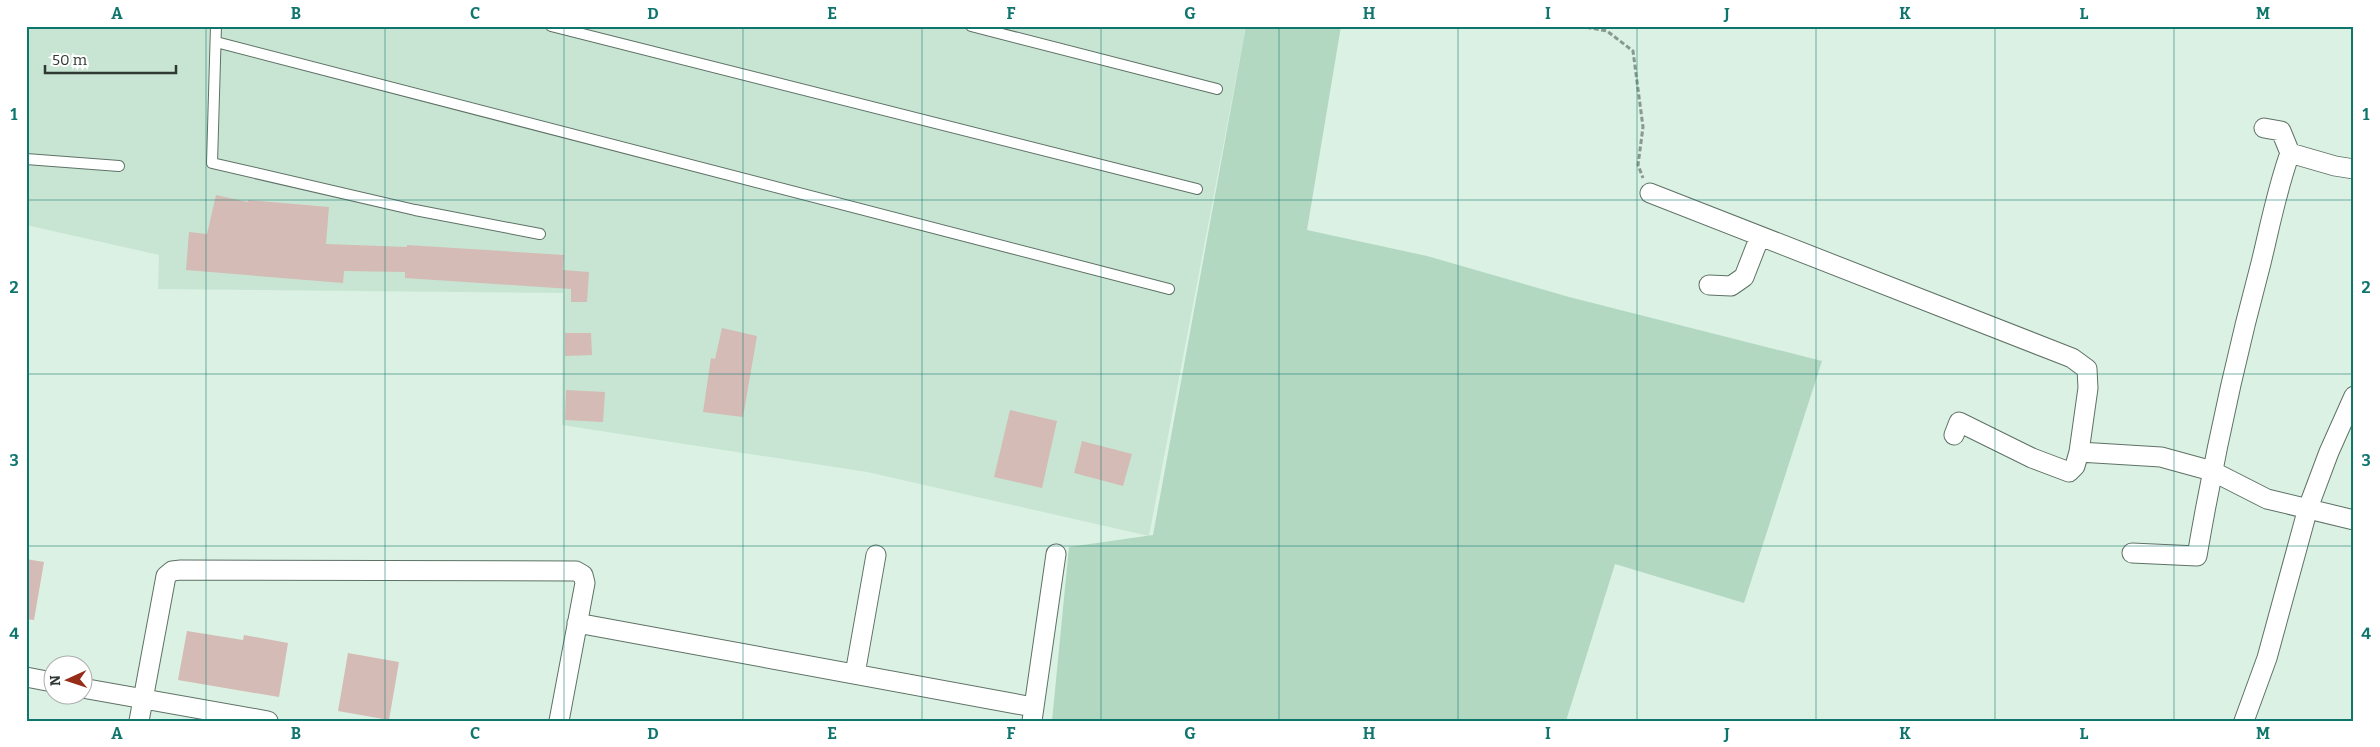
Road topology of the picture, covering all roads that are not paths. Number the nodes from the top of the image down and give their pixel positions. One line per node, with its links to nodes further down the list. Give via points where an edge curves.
1 (216, 26): 4 (lane)
2 (551, 26): 11 (lane)
3 (971, 26): 5 (lane)
4 (216, 42): 13 (lane, via 212,163 415,210); 16 (lane)
5 (1217, 89)
6 (2264, 128): 7 (street, via 2281,131)
7 (2290, 153): 10 (street); 20 (street, via 2244,324)
8 (26, 160): 9 (lane)
9 (120, 166)
10 (2354, 169)
11 (1197, 189)
12 (1650, 193): 14 (street)
13 (540, 234)
14 (1760, 236): 15 (street, via 1744,277 1730,286); 19 (street, via 2072,358 2087,370 2088,388)
15 (1709, 285)
16 (1169, 289)
17 (2354, 396): 21 (street)
18 (1954, 435): 19 (street, via 1959,422 2032,458 2069,472 2075,466)
19 (2079, 452): 20 (street, via 2161,457)
20 (2212, 471): 21 (street, via 2267,499); 23 (street, via 2198,556)
21 (2308, 508): 22 (street); 36 (street, via 2268,658)
22 (2354, 520)
23 (2132, 553)
24 (1056, 554): 32 (street)
25 (876, 556): 27 (street)
26 (577, 624): 27 (street); 31 (street, via 585,583 583,575 576,572 172,571 166,576); 35 (street)
27 (855, 674): 32 (street)
28 (26, 677): 29 (street)
29 (42, 680)
30 (92, 690): 31 (street)
31 (144, 699): 33 (street); 34 (street)
32 (1033, 714)
33 (140, 721)
34 (268, 721)
35 (559, 721)
36 (2244, 721)

